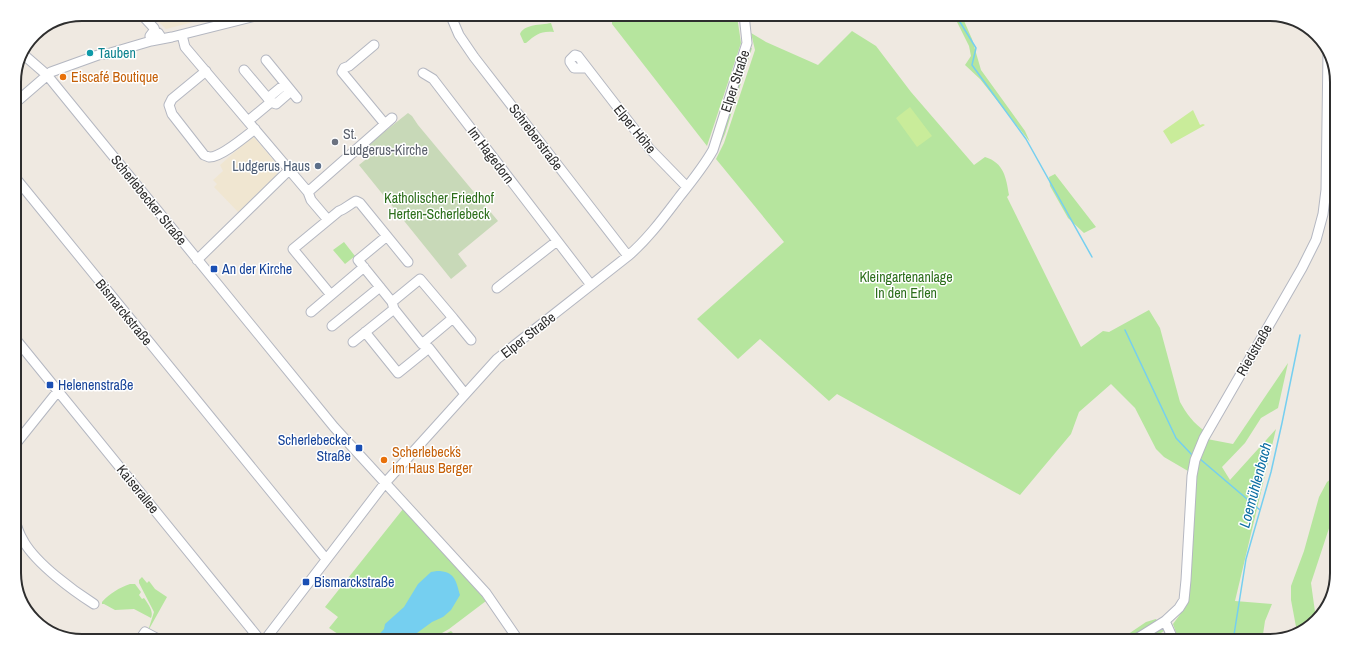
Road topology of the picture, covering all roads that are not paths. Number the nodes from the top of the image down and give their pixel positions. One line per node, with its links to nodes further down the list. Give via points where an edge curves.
1 (148, 21): 5 (street)
2 (236, 21): 6 (street)
3 (453, 21): 30 (street, Schreberstraße, via 474,57)
4 (745, 21): 25 (street, Elper Straße, via 747,43 713,150)
5 (155, 32): 7 (street); 8 (street, via 151,33)
6 (182, 35): 7 (street); 15 (street, via 185,47)
7 (161, 39): 8 (street)
8 (151, 41): 17 (street, via 88,58)
9 (374, 45): 26 (street, via 342,72 389,121)
10 (26, 57): 17 (street, Scherlebecker Straße)
11 (266, 60): 18 (street)
12 (1328, 66): 54 (street, Riedstraße, via 1326,190 1316,240 1214,419 1196,457 1192,476 1184,600)
13 (587, 68): 25 (street, Elper Höhe, via 649,148)
14 (244, 70): 20 (street)
15 (206, 71): 21 (street); 22 (street, via 165,108 204,155 216,156)
16 (423, 73): 29 (street, Im Hagedorn, via 433,79)
17 (47, 74): 19 (street); 31 (street, Scherlebecker Straße)
18 (285, 84): 20 (street); 20 (street, via 294,94 276,104)
19 (21, 98)
20 (269, 100): 21 (street)
21 (248, 121): 22 (street)
22 (255, 129): 23 (street)
23 (289, 170): 26 (street); 31 (street)
24 (21, 185): 52 (street, Bismarckstraße)
25 (687, 187): 30 (street, Elper Straße, via 643,243)
26 (308, 192): 27 (street, via 311,200)
27 (328, 220): 28 (street, via 356,201); 37 (street, via 293,249)
28 (387, 236): 32 (street); 33 (street, via 358,260)
29 (557, 241): 34 (street, Im Hagedorn); 36 (street)
30 (628, 256): 34 (street, Elper Straße)
31 (197, 260): 50 (street, Scherlebecker Straße, via 334,427)
32 (408, 262)
33 (364, 267): 35 (street); 37 (street)
34 (591, 285): 48 (street, Elper Straße, via 497,359)
35 (380, 287): 38 (street); 41 (street)
36 (497, 288)
37 (330, 295): 39 (street)
38 (393, 305): 40 (street, via 420,279); 42 (street); 46 (street)
39 (311, 312)
40 (453, 318): 43 (street); 46 (street)
41 (332, 326)
42 (365, 332): 44 (street); 46 (street, via 398,373)
43 (471, 340)
44 (352, 342)
45 (21, 346): 47 (street, Kaiserallee)
46 (425, 346): 48 (street)
47 (58, 391): 49 (street); 55 (street, Kaiserallee)
48 (465, 394): 50 (street, Elper Straße)
49 (21, 437)
50 (385, 483): 52 (street, Elper Straße); 57 (street, Scherlebecker Straße, via 486,593)
51 (21, 535): 53 (street, via 30,551 64,582)
52 (326, 559): 56 (street, Elper Straße)
53 (94, 604)
54 (1165, 621): 58 (street); 59 (street)
55 (255, 634)
56 (269, 634)
57 (514, 634)
58 (1143, 634)
59 (1171, 634)

